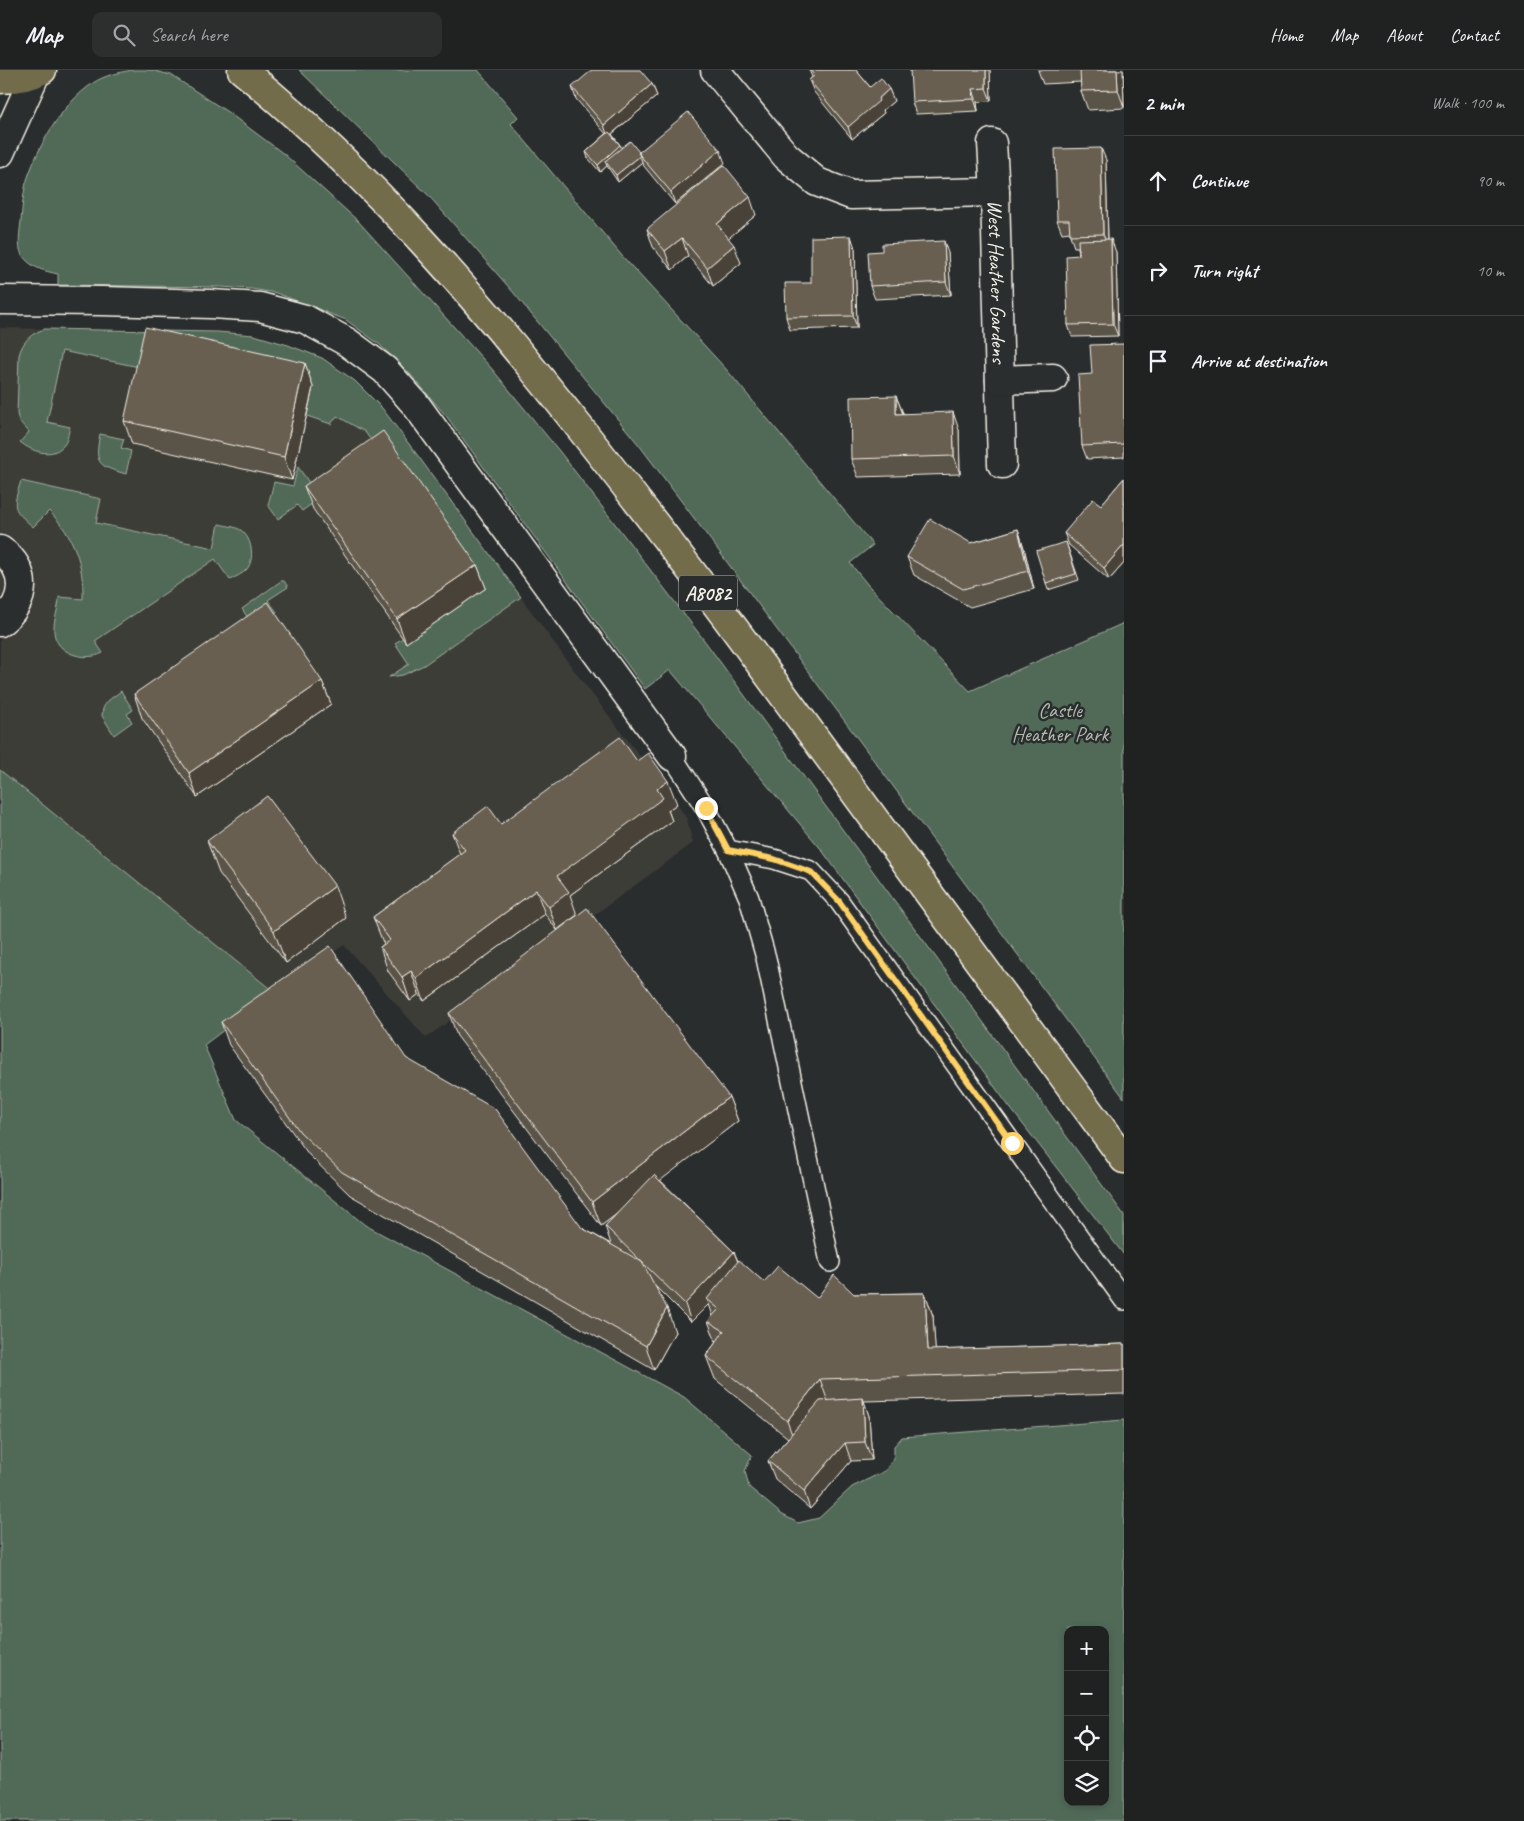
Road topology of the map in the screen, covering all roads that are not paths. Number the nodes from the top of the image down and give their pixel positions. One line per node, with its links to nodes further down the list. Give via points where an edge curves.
1 (242, 70): 16 (main road, A8082, via 338,153 438,257 518,350 671,542)
2 (715, 70): 7 (street, West Heather Gardens, via 786,156 817,182 851,195)
3 (39, 72): 4 (main road); 6 (street)
4 (0, 79)
5 (992, 142): 7 (street)
6 (0, 153)
7 (995, 192): 10 (street, West Heather Gardens)
8 (0, 300): 14 (street, via 260,307 305,319 347,342 385,370 416,405)
9 (1053, 378): 10 (street)
10 (1000, 380): 11 (street, West Heather Gardens)
11 (1002, 464)
12 (0, 550): 13 (street, via 16,566 21,579 17,605)
13 (0, 622)
14 (672, 756): 15 (lane, via 706,808)
15 (728, 850): 17 (lane, via 749,898 766,958); 18 (lane, via 774,859 811,872 839,901)
16 (1124, 1158)
17 (830, 1262)
18 (1124, 1300)

